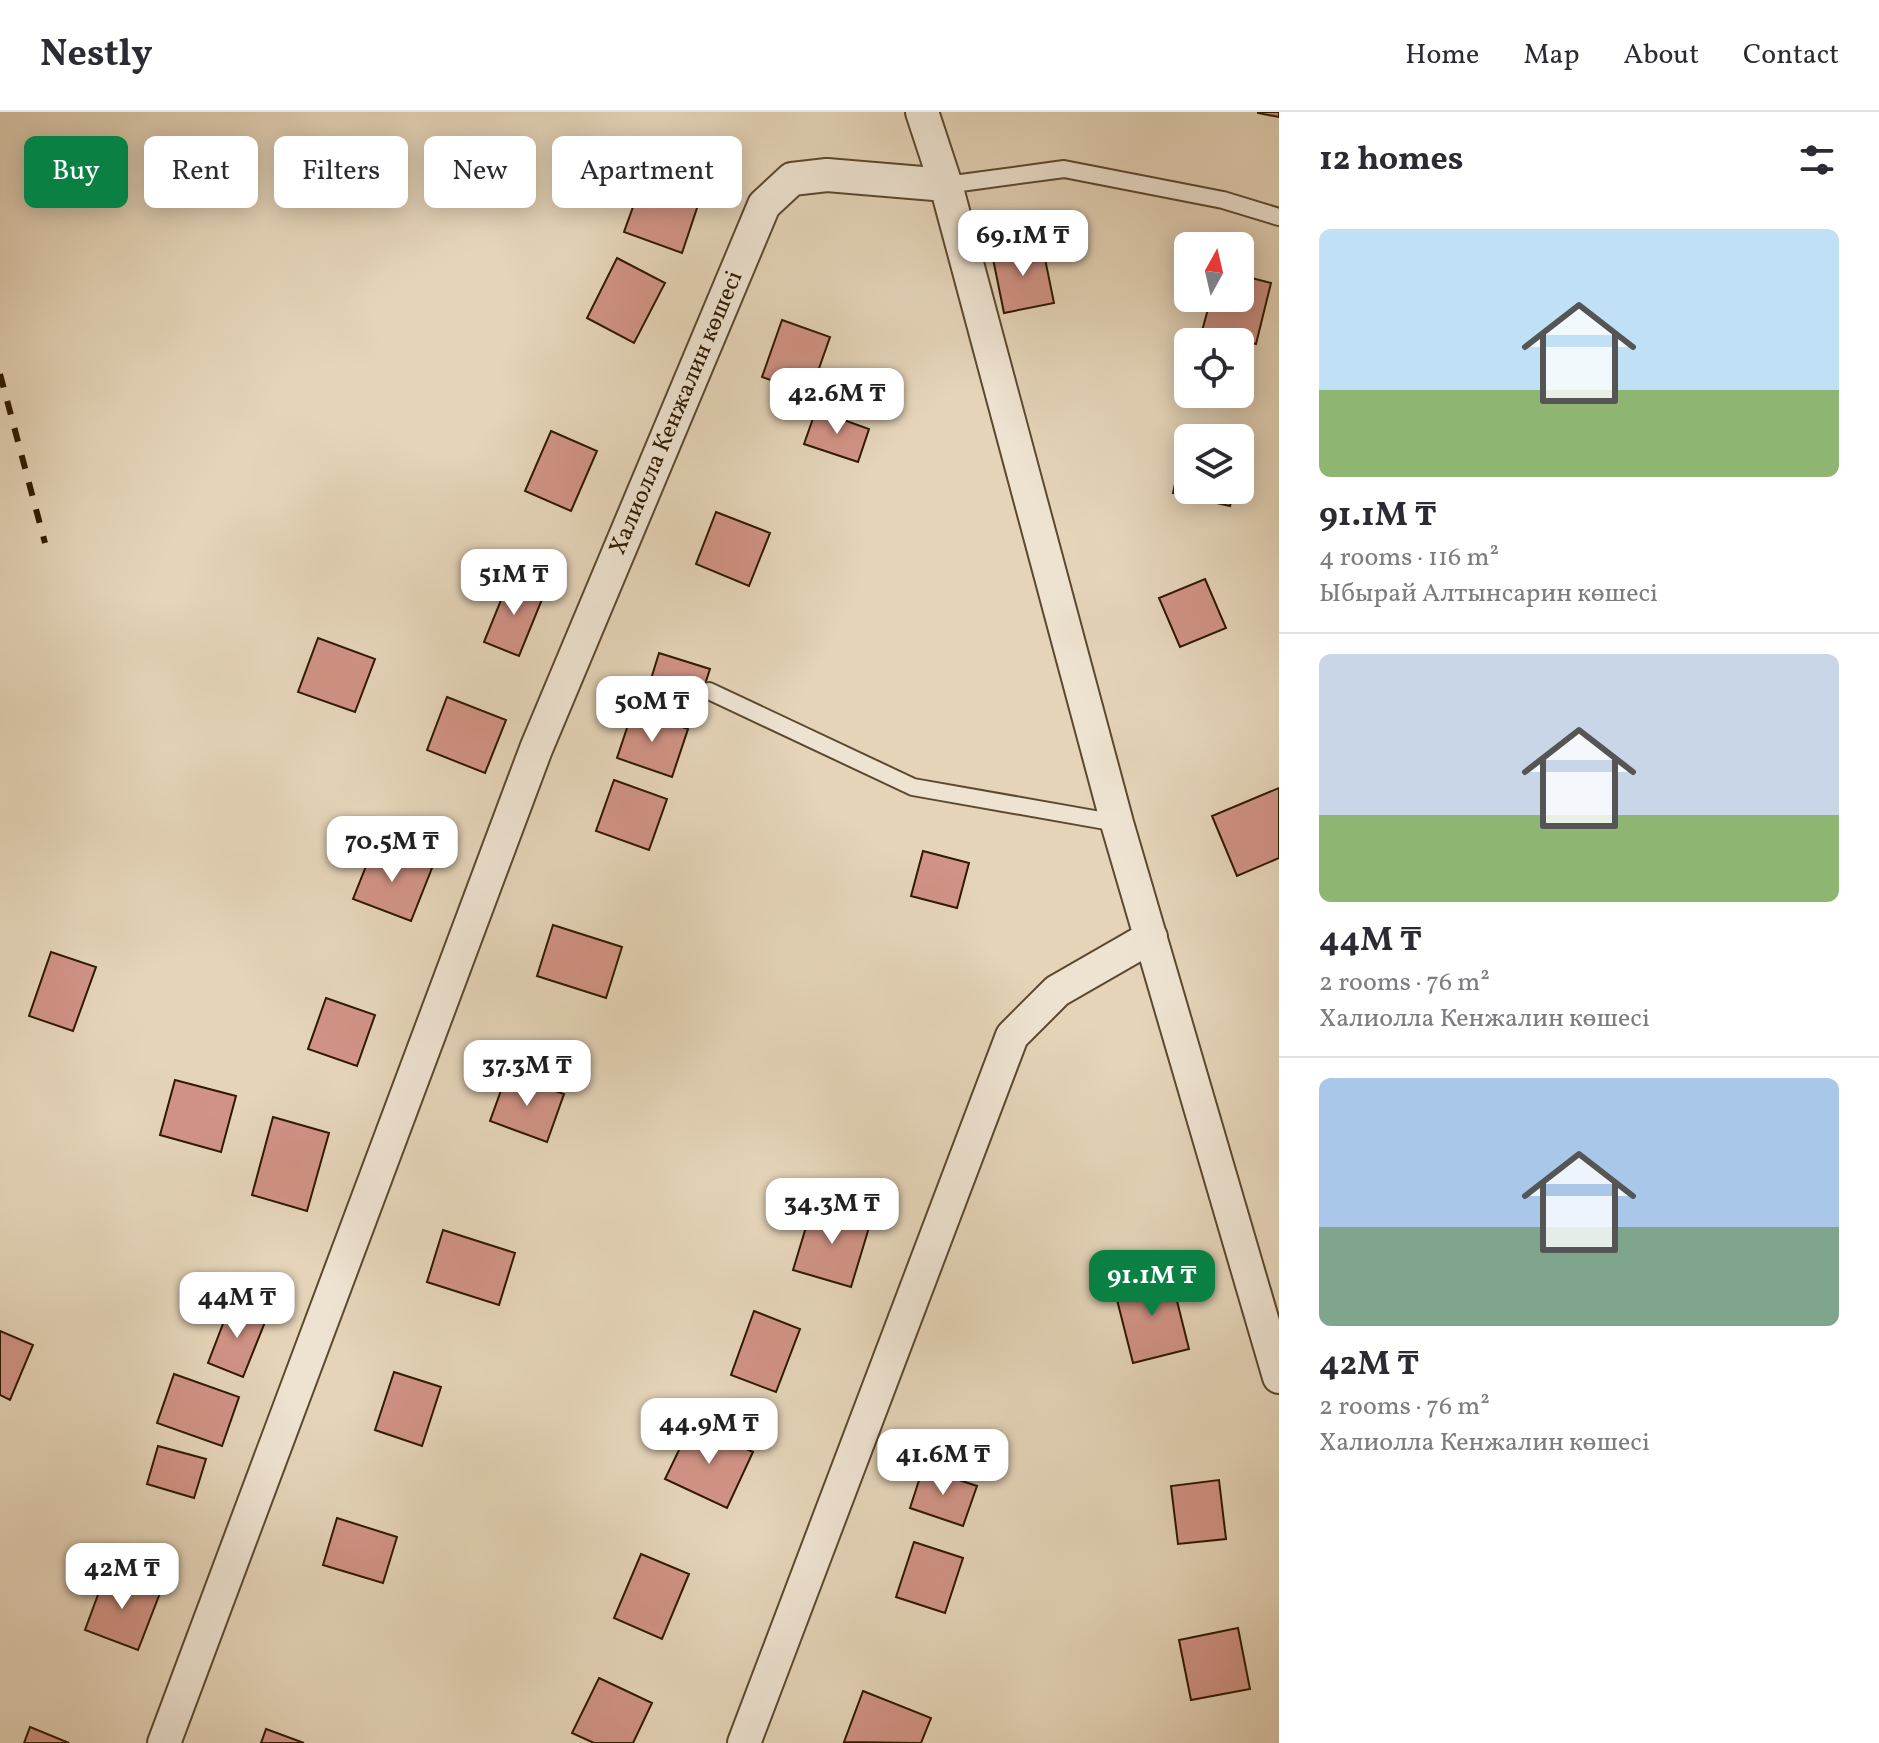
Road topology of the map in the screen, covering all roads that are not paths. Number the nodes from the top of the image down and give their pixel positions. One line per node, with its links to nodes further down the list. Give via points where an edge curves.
1 (922, 112): 2 (street)
2 (946, 185): 3 (lane, via 1064,169 1223,200); 5 (street); 8 (street, Халиолла Кенжалин көшесі, via 827,175 792,179 764,205 536,749)
3 (1279, 217)
4 (709, 691): 5 (lane, via 913,787)
5 (1117, 823): 6 (street)
6 (1151, 937): 7 (street); 9 (street, via 1057,991 1012,1036)
7 (1279, 1377)
8 (164, 1743)
9 (744, 1743)

